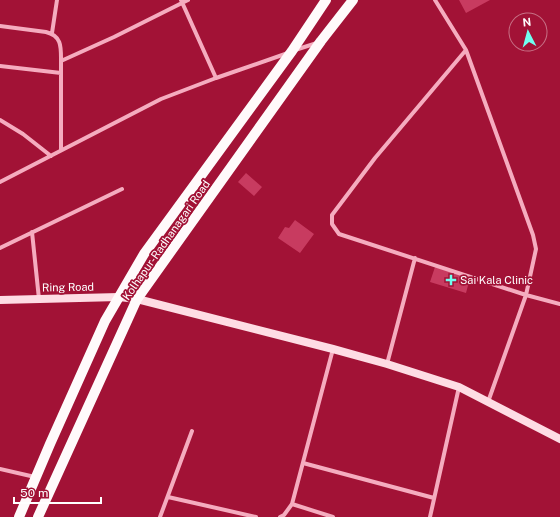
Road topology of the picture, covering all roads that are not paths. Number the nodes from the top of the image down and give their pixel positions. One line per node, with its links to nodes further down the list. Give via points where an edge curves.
1 (57, 0): 8 (street)
2 (188, 0): 5 (street)
3 (353, 0): 9 (main road, Kolhapur-Radhanagari Road)
4 (435, 0): 10 (street)
5 (182, 1): 12 (street, via 114,37); 15 (street)
6 (325, 2): 11 (main road, Kolhapur-Radhanagari Road)
7 (0, 26): 8 (street)
8 (52, 33): 12 (street, via 61,47)
9 (321, 41): 11 (street); 27 (main road, Kolhapur-Radhanagari Road)
10 (466, 50): 23 (street, via 375,158 332,215 332,224 339,234); 24 (street, via 533,235 536,249)
11 (292, 52): 15 (street); 25 (main road, Kolhapur-Radhanagari Road, via 144,254)
12 (61, 61): 14 (street)
13 (0, 66): 14 (street)
14 (61, 73): 17 (street)
15 (216, 78): 17 (street, via 161,99)
16 (0, 120): 18 (street)
17 (62, 150): 18 (street)
18 (51, 156): 19 (street)
19 (0, 182)
20 (122, 189): 21 (street)
21 (32, 232): 22 (street); 26 (street)
22 (0, 248)
23 (415, 258): 24 (street); 31 (street)
24 (526, 295): 29 (street); 33 (street)
25 (119, 297): 26 (main road, Ring Road); 27 (main road, Ring Road); 38 (main road, Kolhapur-Radhanagari Road, via 105,321)
26 (39, 299): 28 (main road, Ring Road)
27 (137, 299): 30 (main road, Ring Road); 39 (main road, Kolhapur-Radhanagari Road)
28 (0, 300)
29 (560, 304)
30 (333, 349): 31 (main road, Ring Road); 36 (street)
31 (387, 364): 32 (main road, Ring Road)
32 (459, 387): 33 (main road, Ring Road); 41 (street)
33 (488, 402): 35 (main road, Ring Road)
34 (192, 431): 40 (street)
35 (560, 439)
36 (302, 463): 41 (street); 42 (street)
37 (0, 469): 38 (street)
38 (36, 477): 39 (main road); 43 (main road, Kolhapur-Radhanagari Road)
39 (54, 480): 44 (main road, Kolhapur-Radhanagari Road)
40 (168, 497): 45 (street); 46 (street)
41 (434, 498): 49 (street)
42 (292, 504): 47 (street); 48 (street)
43 (19, 517)
44 (38, 517)
45 (160, 517)
46 (256, 517)
47 (280, 517)
48 (333, 517)
49 (430, 517)

